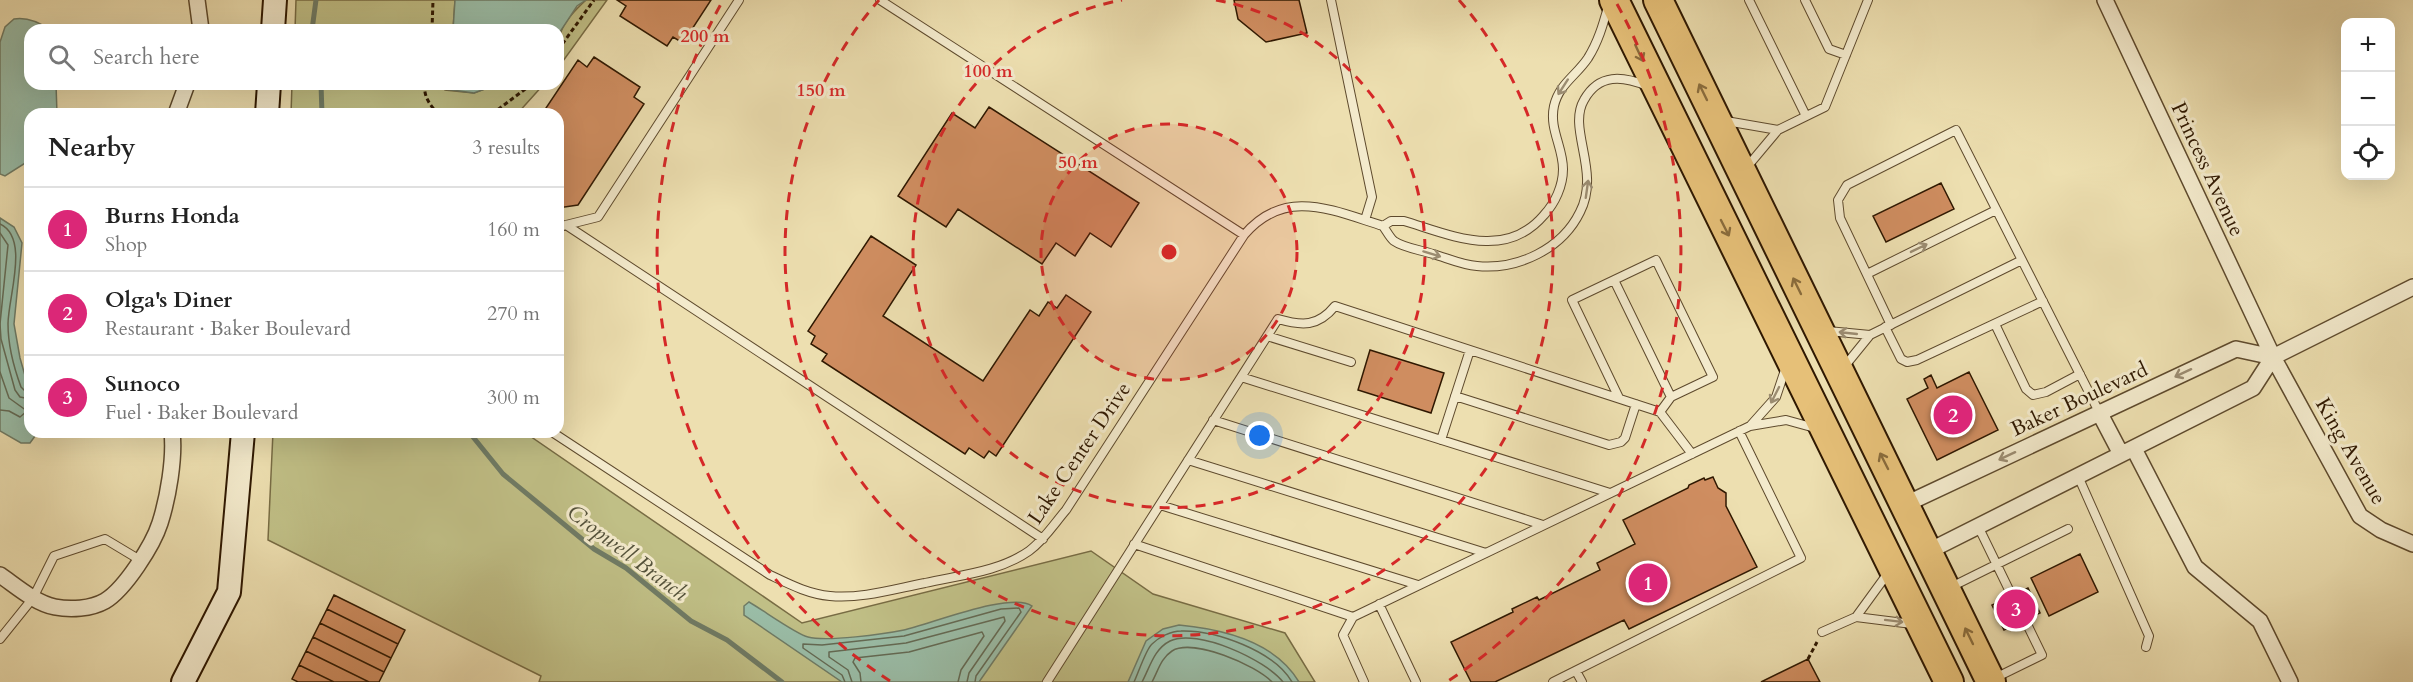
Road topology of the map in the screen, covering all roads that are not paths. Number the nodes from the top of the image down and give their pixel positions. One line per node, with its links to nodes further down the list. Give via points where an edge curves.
1 (197, 0): 13 (street)
2 (275, 0): 14 (street)
3 (739, 0): 27 (lane, via 598,217)
4 (880, 0): 30 (lane)
5 (1331, 0): 26 (lane, via 1372,197)
6 (1609, 0): 28 (lane, Lake Center Drive, one-way to 28, via 1595,45 1557,98 1553,120 1562,177 1555,199 1540,220 1520,235 1482,243 1404,221 1391,221)
7 (1614, 0): 18 (highway, one-way to 18)
8 (1658, 0): 22 (highway, one-way to 8)
9 (1749, 0): 21 (lane)
10 (1805, 0): 15 (lane, via 1828,49)
11 (1868, 0): 15 (lane)
12 (2105, 0): 43 (street, Princess Avenue)
13 (200, 24)
14 (273, 24)
15 (1846, 55): 21 (lane, via 1825,107)
16 (185, 90): 19 (street)
17 (269, 90): 20 (street)
18 (1657, 90): 28 (lane, Lake Center Drive, one-way to 18, via 1393,240 1477,266 1519,262 1550,248 1574,223 1586,198 1589,180 1579,123 1579,109 1585,98 1601,82 1624,78); 42 (highway, one-way to 42)
19 (178, 108)
20 (267, 108)
21 (1806, 116): 23 (lane)
22 (1716, 119): 23 (lane); 24 (highway)
23 (1778, 130): 24 (lane)
24 (1742, 173): 38 (highway, one-way to 24)
25 (1996, 210): 31 (lane); 32 (lane, one-way to 25); 32 (lane, via 1956,130 1847,185 1841,192 1840,218)
26 (1365, 220): 28 (lane, Lake Center Drive); 30 (lane, Lake Center Drive, via 1293,206 1265,214)
27 (564, 226)
28 (1383, 226)
29 (564, 227): 73 (lane)
30 (1244, 235): 73 (lane, Lake Center Drive, via 1066,510)
31 (2022, 260): 35 (lane); 37 (lane)
32 (1867, 274): 37 (lane)
33 (1614, 280): 50 (lane); 50 (lane, via 1656,260 1713,377); 51 (lane, via 1572,300)
34 (2413, 287): 43 (street)
35 (2043, 302): 36 (lane); 46 (lane)
36 (1995, 324): 37 (lane, via 1907,362 1901,359); 46 (lane, via 2026,389 2033,395)
37 (1888, 326): 39 (lane)
38 (1818, 330): 39 (lane, one-way to 38); 45 (highway)
39 (1870, 335): 45 (lane)
40 (1267, 336): 41 (lane, via 1278,319 1306,325 1318,322 1335,306); 44 (lane); 47 (lane)
41 (1470, 350): 49 (lane); 51 (lane)
42 (1788, 357): 48 (highway); 56 (lane, one-way to 56, via 1776,397)
43 (2273, 357): 54 (street, Baker Boulevard, one-way to 54, via 2236,349); 63 (street, via 2253,388); 75 (street, King Avenue, via 2360,516)
44 (1351, 362)
45 (1840, 373): 68 (highway, one-way to 45)
46 (2080, 374): 54 (lane)
47 (1241, 377): 55 (lane); 62 (lane)
48 (1804, 390): 58 (highway); 76 (highway, via 1817,389 1830,400 1894,531 1905,543)
49 (1455, 396): 52 (lane, via 1609,445 1625,438); 62 (lane)
50 (1671, 397): 53 (lane)
51 (1619, 398): 52 (lane)
52 (1636, 404): 53 (lane)
53 (1660, 412): 64 (lane)
54 (2099, 412): 63 (street); 68 (street, Baker Boulevard, one-way to 68)
55 (1213, 420): 65 (lane); 70 (lane)
56 (1750, 426): 57 (lane); 58 (lane, via 1786,420)
57 (1739, 431): 64 (lane); 94 (lane, via 1802,558)
58 (1825, 431): 80 (highway)
59 (172, 438): 78 (street, via 160,525)
60 (243, 438): 96 (street, via 230,592)
61 (561, 438): 73 (lane, Lake Center Drive, via 770,575 807,592 858,596 957,577 996,567 1029,551)
62 (1441, 440): 67 (lane)
63 (2127, 452): 66 (street); 103 (street, via 2194,567 2260,621)
64 (1692, 454): 67 (lane)
65 (1188, 460): 69 (lane); 77 (lane)
66 (2078, 476): 71 (street); 93 (lane, via 2149,636)
67 (1610, 493): 70 (lane)
68 (1906, 504): 76 (highway)
69 (1160, 505): 74 (lane); 82 (lane)
70 (1543, 525): 77 (lane)
71 (1978, 526): 76 (street); 79 (lane)
72 (2068, 529): 79 (lane)
73 (1043, 538)
74 (1134, 544): 87 (lane); 97 (lane)
75 (2413, 544)
76 (1929, 551): 83 (highway)
77 (1486, 553): 82 (lane)
78 (140, 560): 85 (street, via 131,576 105,601 82,608 54,607); 85 (lane, via 105,539 54,556)
79 (1997, 564): 83 (lane); 84 (lane)
80 (1892, 567): 88 (lane); 90 (highway)
81 (0, 575): 85 (street)
82 (1418, 585): 86 (lane)
83 (1947, 589): 95 (highway, one-way to 83)
84 (2012, 596)
85 (33, 598): 92 (lane)
86 (1379, 604): 87 (lane); 99 (lane)
87 (1353, 616): 98 (lane, via 1343,635)
88 (1856, 616): 90 (lane, one-way to 90); 91 (lane)
89 (2025, 620): 95 (lane, via 2042,655)
90 (1921, 625): 102 (highway)
91 (1822, 632)
92 (0, 639)
93 (2146, 647)
94 (1576, 671): 100 (lane); 101 (lane)
95 (1991, 681)
96 (183, 682)
97 (1047, 682)
98 (1364, 682)
99 (1416, 682)
100 (1553, 682)
101 (1581, 682)
102 (1949, 682)
103 (2290, 682)

